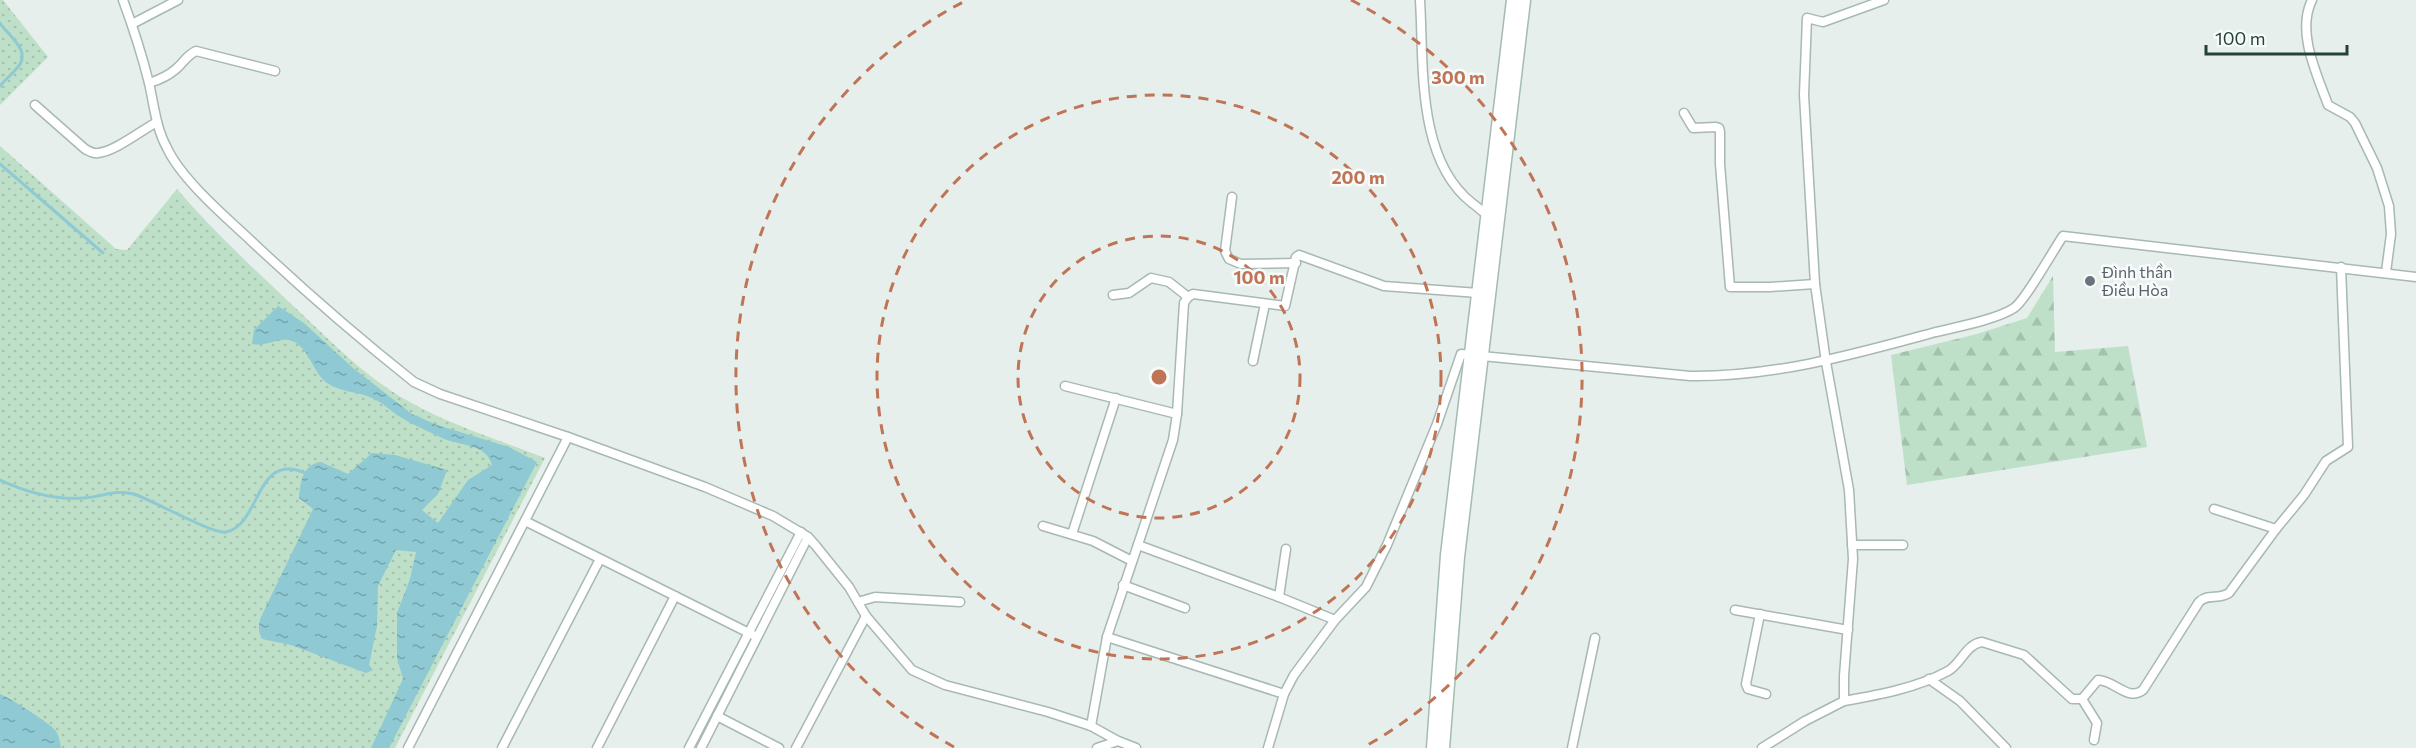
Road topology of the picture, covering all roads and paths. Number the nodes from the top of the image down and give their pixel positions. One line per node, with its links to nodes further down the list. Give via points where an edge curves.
1 (123, 0): 8 (street)
2 (178, 0): 8 (street)
3 (1420, 0): 15 (street, via 1426,110 1434,143 1455,188)
4 (1513, 0): 15 (main road)
5 (1524, 0): 15 (main road)
6 (1884, 0): 20 (street, via 1823,22 1807,18 1804,95)
7 (2312, 0): 18 (street, via 2306,11 2305,28 2328,105 2355,123 2377,168 2389,206 2391,234)
8 (132, 24): 10 (street)
9 (275, 71): 10 (street, via 196,51 174,71)
10 (149, 83): 13 (street)
11 (35, 105): 13 (street, via 95,154)
12 (1684, 113): 20 (street, via 1693,128 1719,128 1730,287)
13 (157, 122): 31 (street, via 176,163 219,211 414,382)
14 (1232, 196): 16 (street, via 1225,251 1229,259 1241,264)
15 (1493, 216): 21 (main road)
16 (1296, 263): 21 (street, via 1299,255 1384,286); 24 (street, via 1285,306)
17 (2341, 267): 18 (street); 27 (street, via 2063,236 2014,308); 35 (street, via 2348,447 2326,461)
18 (2386, 272): 19 (street)
19 (2416, 277)
20 (1815, 284): 27 (street)
21 (1484, 292): 25 (main road)
22 (1113, 295): 23 (street, via 1129,293 1151,278 1169,282)
23 (1188, 297): 24 (street, via 1193,294); 30 (street, via 1184,303)
24 (1265, 304): 26 (street)
25 (1476, 355): 27 (street, via 1724,376); 53 (street, via 1461,354 1403,511 1366,587); 77 (main road, via 1446,567); 78 (main road)
26 (1253, 361)
27 (1826, 362): 39 (street, via 1849,490)
28 (1065, 386): 29 (street)
29 (1116, 399): 30 (street); 36 (street)
30 (1177, 414): 38 (street, via 1169,454)
31 (568, 437): 33 (street); 37 (street, via 773,516)
32 (2214, 509): 35 (street)
33 (525, 521): 42 (street); 67 (street)
34 (1043, 526): 36 (street)
35 (2276, 530): 61 (street, via 2229,594 2206,597 2199,602 2139,694 2098,680)
36 (1072, 534): 43 (street)
37 (804, 535): 47 (street, via 835,568); 55 (street)
38 (1138, 544): 43 (street); 46 (street)
39 (1852, 545): 40 (street); 54 (street)
40 (1903, 545)
41 (1286, 549): 46 (street)
42 (600, 559): 45 (street); 68 (street)
43 (1132, 561): 44 (street)
44 (1123, 585): 49 (street); 56 (street)
45 (675, 596): 55 (street); 69 (street)
46 (1279, 597): 53 (street)
47 (858, 602): 48 (street, via 874,597); 52 (street)
48 (960, 602)
49 (1185, 608)
50 (1735, 610): 51 (street)
51 (1760, 614): 54 (street); 60 (street, via 1746,684 1748,689)
52 (866, 616): 64 (street, via 912,670 928,679); 73 (street)
53 (1335, 620): 59 (street, via 1301,663)
54 (1848, 630): 62 (street)
55 (753, 635): 63 (street); 70 (street)
56 (1107, 637): 59 (street); 64 (street)
57 (1595, 638): 79 (street)
58 (1929, 678): 61 (street, via 1952,669 1971,646 1982,642 2024,656 2072,699); 62 (street); 81 (street, via 1960,702)
59 (1284, 694): 76 (street)
60 (1766, 694)
61 (2082, 699): 65 (street, via 2097,723)
62 (1844, 700): 80 (street)
63 (717, 716): 71 (street); 72 (street)
64 (1091, 726): 66 (street)
65 (2094, 740)
66 (1121, 744): 74 (street); 75 (street)
67 (408, 748)
68 (502, 748)
69 (597, 748)
70 (689, 748)
71 (701, 748)
72 (779, 748)
73 (796, 748)
74 (1097, 748)
75 (1136, 748)
76 (1268, 748)
77 (1432, 748)
78 (1443, 748)
79 (1572, 748)
80 (1762, 748)
81 (2006, 748)

